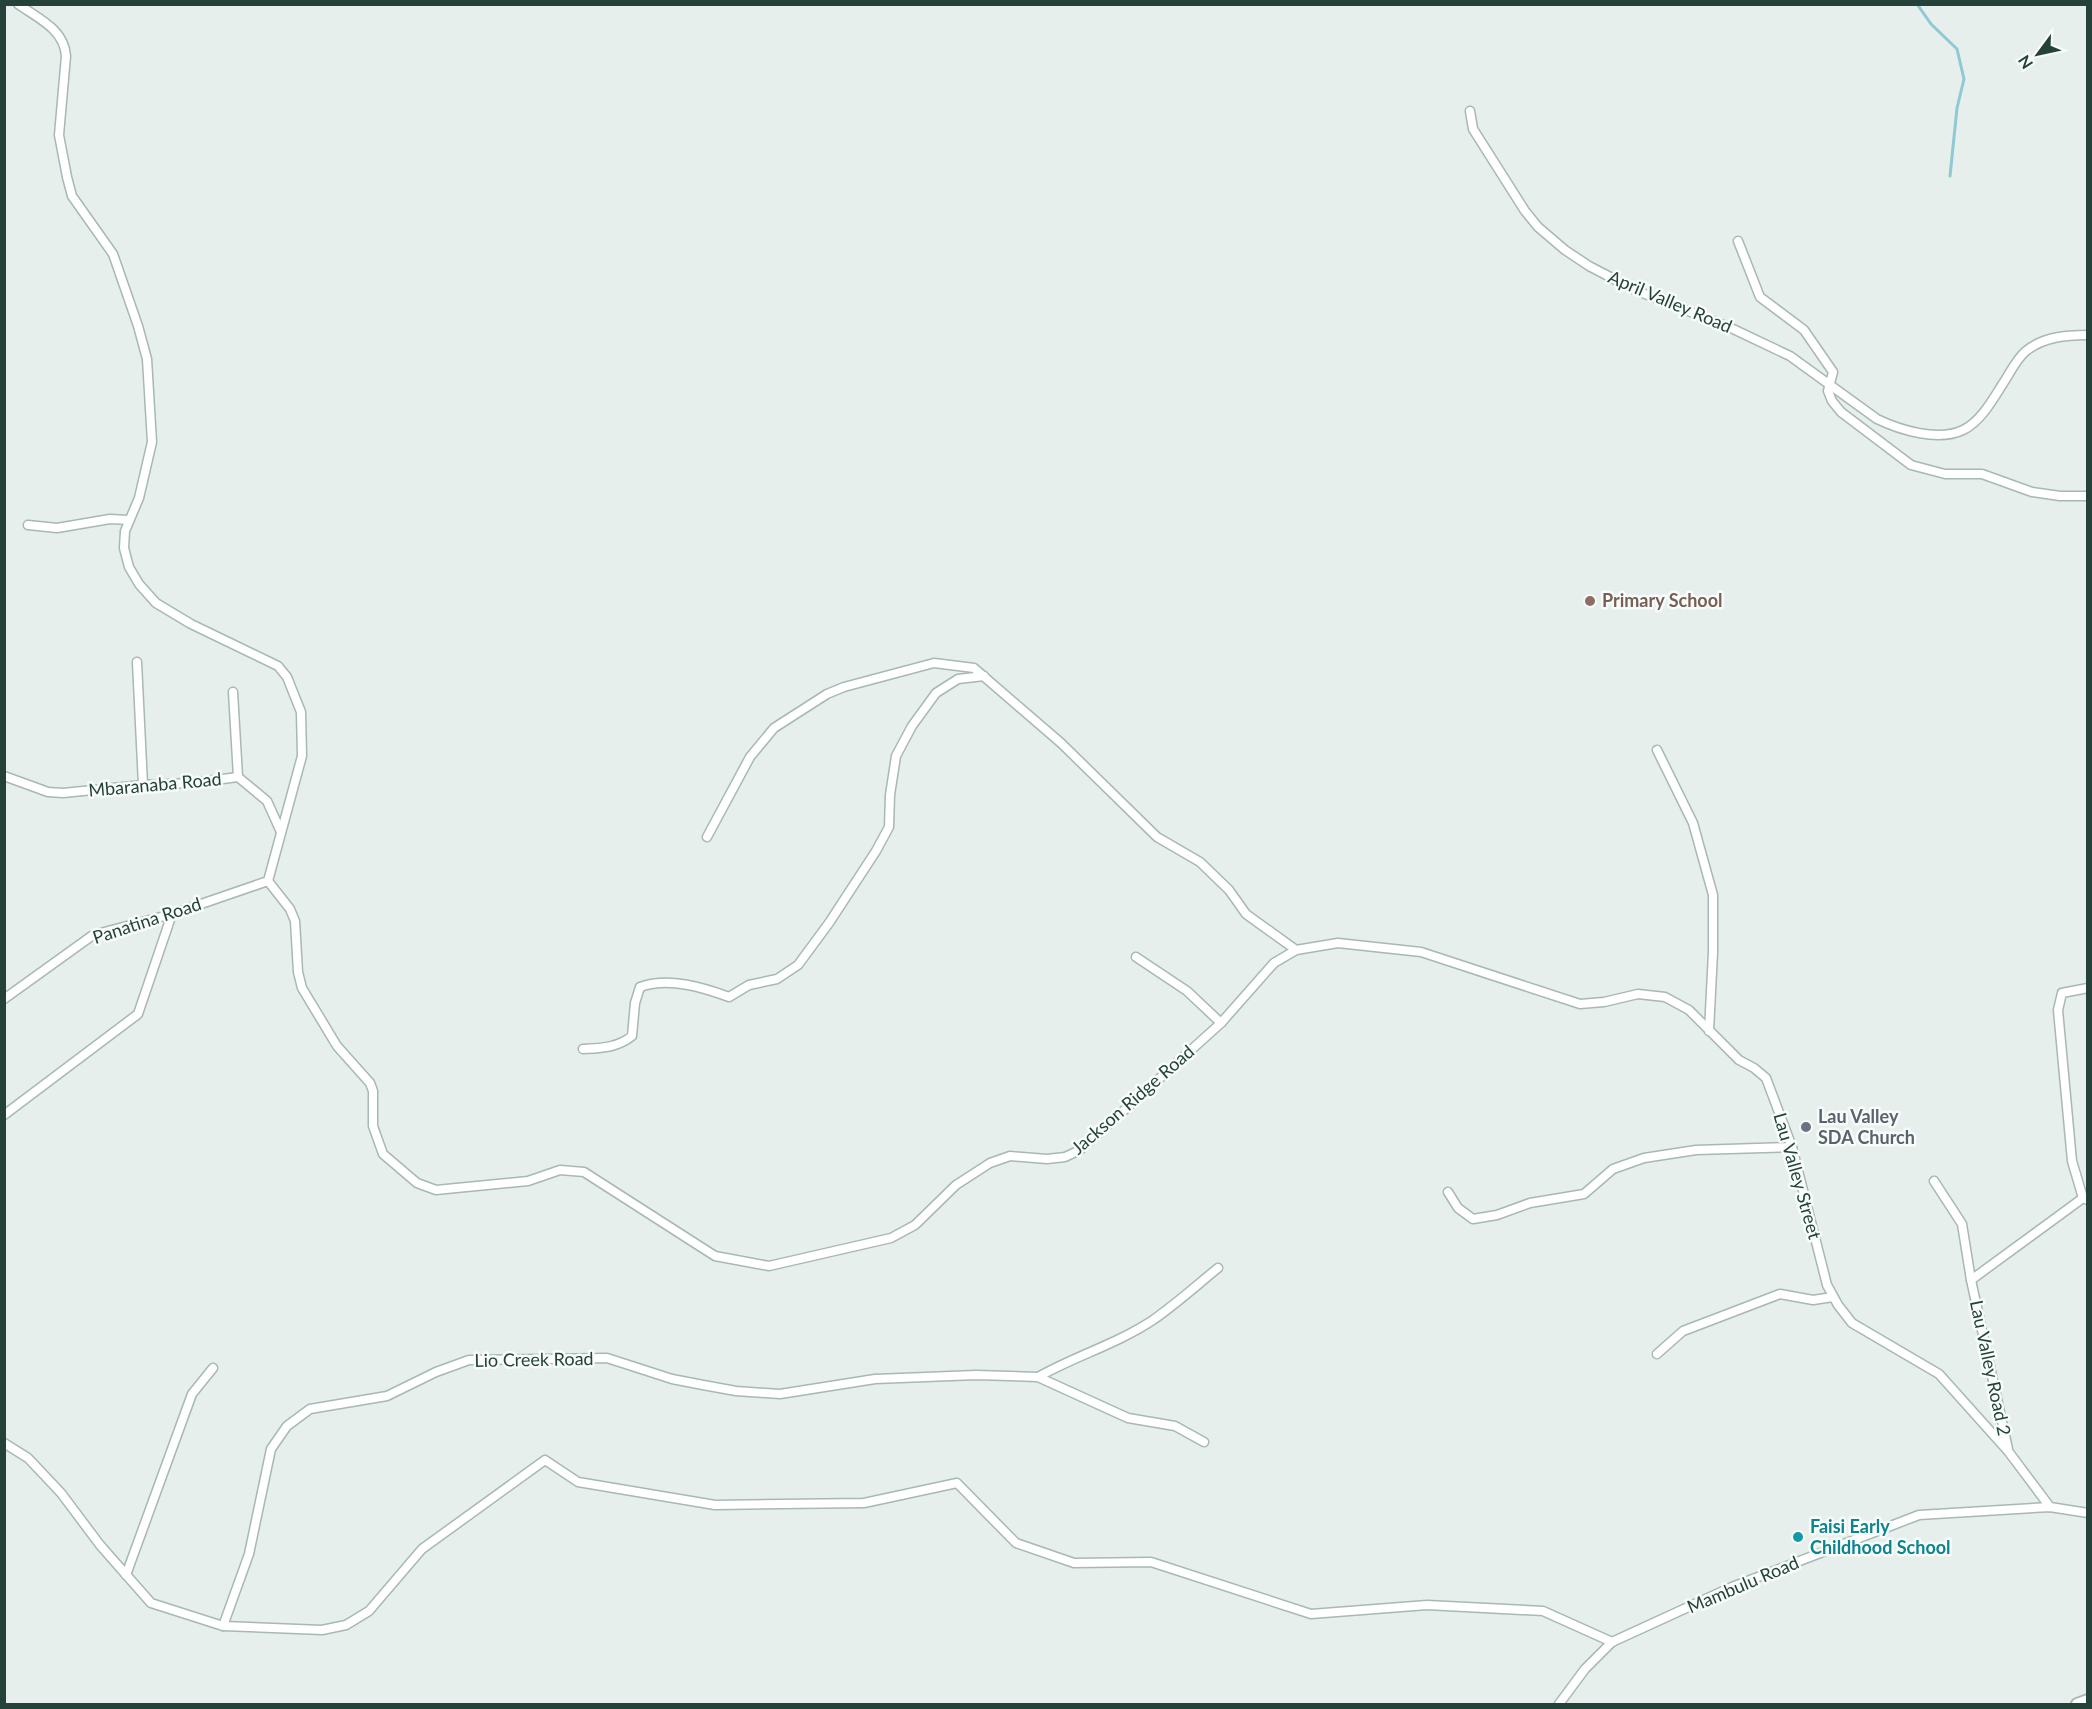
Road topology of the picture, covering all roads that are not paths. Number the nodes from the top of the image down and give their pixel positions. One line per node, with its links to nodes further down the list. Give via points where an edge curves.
1 (18, 4): 7 (street, via 58,33 65,44 59,135 67,177 76,202 113,254 147,359 152,442 139,498)
2 (1470, 111): 5 (street, April Valley Road, via 1473,129 1503,179 1538,227 1557,244 1635,290 1790,356)
3 (1738, 241): 5 (street, via 1760,297 1804,330 1833,372)
4 (2088, 335): 5 (street, April Valley Road, via 2062,336 2024,351 1976,420 1949,434 1891,426)
5 (1831, 384): 6 (street, via 1828,391 1841,412 1911,465 1945,474 1982,474 2032,492)
6 (2088, 496)
7 (129, 520): 8 (street, via 110,519 57,528); 16 (street, via 124,548 129,567 156,603 278,666 287,677 301,712 302,756)
8 (28, 525)
9 (137, 662): 15 (street)
10 (984, 676): 17 (street, via 974,668 934,663 827,694 774,728 750,757); 20 (street, via 1061,743 1157,837 1200,862 1229,890 1246,914); 26 (street, via 958,679 936,693 912,726 896,756 889,827 798,965 777,980 749,985 729,997 698,986 651,983 640,987 632,1036 611,1047)
11 (233, 693): 14 (street)
12 (1657, 750): 25 (street, via 1693,823 1713,895)
13 (4, 776): 15 (street, Mbaranaba Road, via 48,792 63,793)
14 (238, 777): 15 (street, Mbaranaba Road); 16 (street, Mbaranaba Road, via 267,801)
15 (143, 785)
16 (281, 832): 18 (street)
17 (707, 837)
18 (268, 881): 19 (street, Panatina Road); 24 (street, Jackson Ridge Road, via 291,909 295,921 302,987 338,1046 370,1083 373,1126 383,1154 417,1183 436,1190 528,1181 560,1170 584,1172 715,1256 769,1266 891,1238 915,1225 956,1185 990,1163 1010,1156 1065,1157 1080,1150)
19 (172, 914): 23 (street, Panatina Road, via 93,935); 27 (street, via 138,1014)
20 (1296, 950): 24 (street, Jackson Ridge Road, via 1275,963); 25 (street, Lau Valley Street, via 1338,943 1421,952 1580,1004 1638,994 1665,997 1689,1010)
21 (1136, 957): 24 (street, via 1187,991)
22 (2088, 988): 31 (street, via 2062,993 2058,1010 2072,1161)
23 (4, 999)
24 (1221, 1023)
25 (1708, 1031): 28 (street, Lau Valley Street, via 1739,1060 1766,1078)
26 (583, 1049)
27 (4, 1114)
28 (1792, 1146): 30 (street, via 1696,1150 1644,1158 1613,1169 1584,1194 1530,1203 1473,1219 1458,1208); 34 (street, Lau Valley Street)
29 (1934, 1181): 33 (street, via 1962,1224)
30 (1448, 1192)
31 (2085, 1199): 33 (street, Lau Valley Road 2)
32 (1218, 1268): 37 (street, via 1153,1320)
33 (1971, 1280): 40 (street, Lau Valley Road 2)
34 (1833, 1297): 35 (street, via 1813,1300 1780,1294 1683,1331); 40 (street, Lau Valley Street, via 1852,1323 1939,1374)
35 (1657, 1354)
36 (213, 1368): 43 (street, via 192,1394)
37 (1038, 1377): 38 (street, via 1128,1418 1175,1426); 44 (street, Lio Creek Road, via 976,1374 875,1379 780,1394 736,1391 672,1379 607,1358 469,1360 387,1395 309,1409 287,1426 272,1449 249,1554)
38 (1204, 1442)
39 (4, 1443): 43 (street, via 28,1458 61,1493)
40 (2008, 1451): 41 (street, Lau Valley Street)
41 (2050, 1507): 42 (street, Mambulu Road); 45 (street, Mambulu Road, via 1919,1515 1732,1587)
42 (2088, 1513)
43 (126, 1575): 44 (street, via 151,1604)
44 (223, 1626): 45 (street, via 322,1630 346,1625 369,1611 422,1549 545,1460 578,1482 715,1505 864,1503 957,1483 1016,1543 1074,1563 1151,1562 1311,1614 1427,1605 1543,1611)
45 (1612, 1642): 47 (street)
46 (2088, 1700): 48 (street)
47 (1559, 1704)
48 (2077, 1704)

